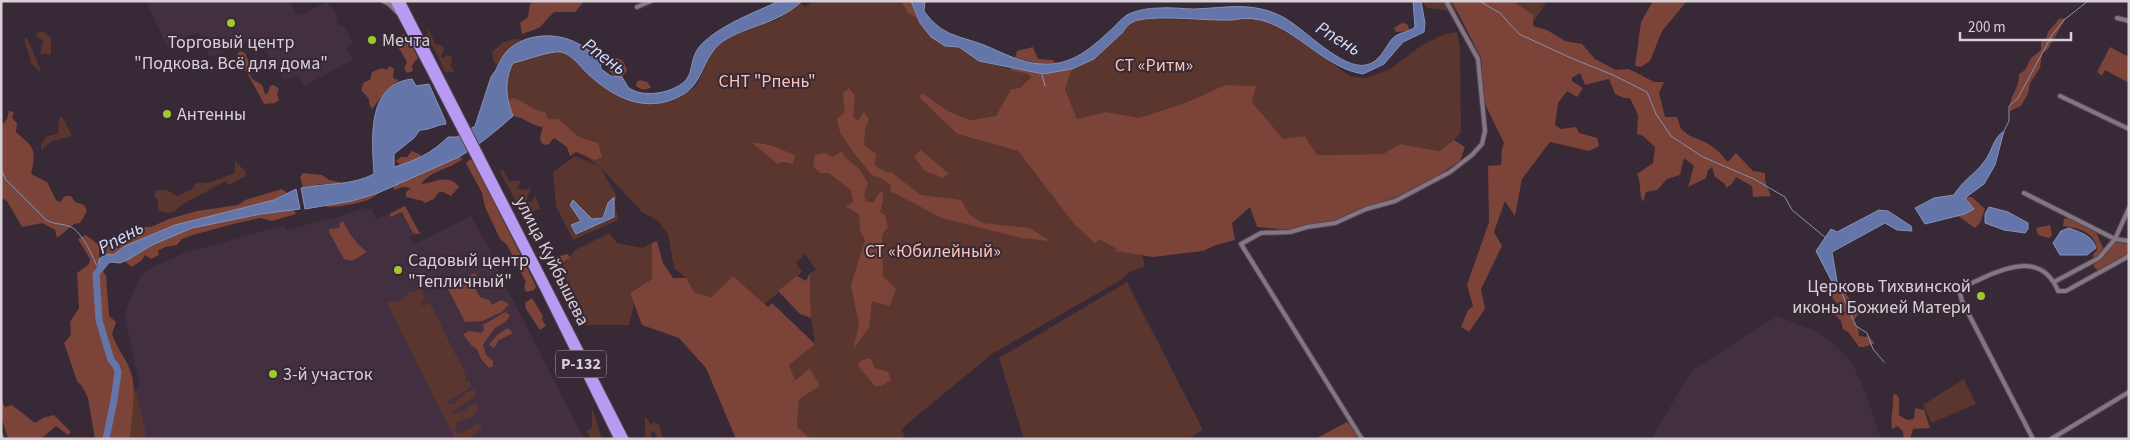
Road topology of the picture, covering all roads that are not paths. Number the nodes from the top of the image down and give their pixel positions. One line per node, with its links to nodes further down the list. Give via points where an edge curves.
1 (383, 1): 9 (street, via 396,10)
2 (394, 1): 9 (highway, Р-132)
3 (401, 1): 11 (highway, Р-132)
4 (651, 1): 6 (street)
5 (1446, 1): 23 (street, via 1478,59 1485,131 1482,144 1450,172 1395,201 1335,223 1290,232 1261,232 1241,244)
6 (637, 7)
7 (2118, 18): 8 (street)
8 (2129, 21)
9 (406, 26): 11 (highway, Р-132)
10 (2060, 96): 12 (street)
11 (462, 125): 13 (highway, Р-132)
12 (2129, 129)
13 (476, 152): 21 (highway, улица Куйбышева / Р-132); 22 (highway, улица Куйбышева / Р-132)
14 (2024, 193): 16 (street)
15 (2129, 208): 16 (street)
16 (2115, 239): 17 (street); 19 (street, via 2099,258)
17 (2129, 241)
18 (2129, 256): 19 (street, via 2066,291 2058,291)
19 (2054, 282): 24 (street, via 2045,271 2027,265 2005,269 1959,289 1962,302)
20 (2129, 392): 25 (street)
21 (618, 439)
22 (625, 439)
23 (1362, 439)
24 (2033, 439)
25 (2051, 439)

